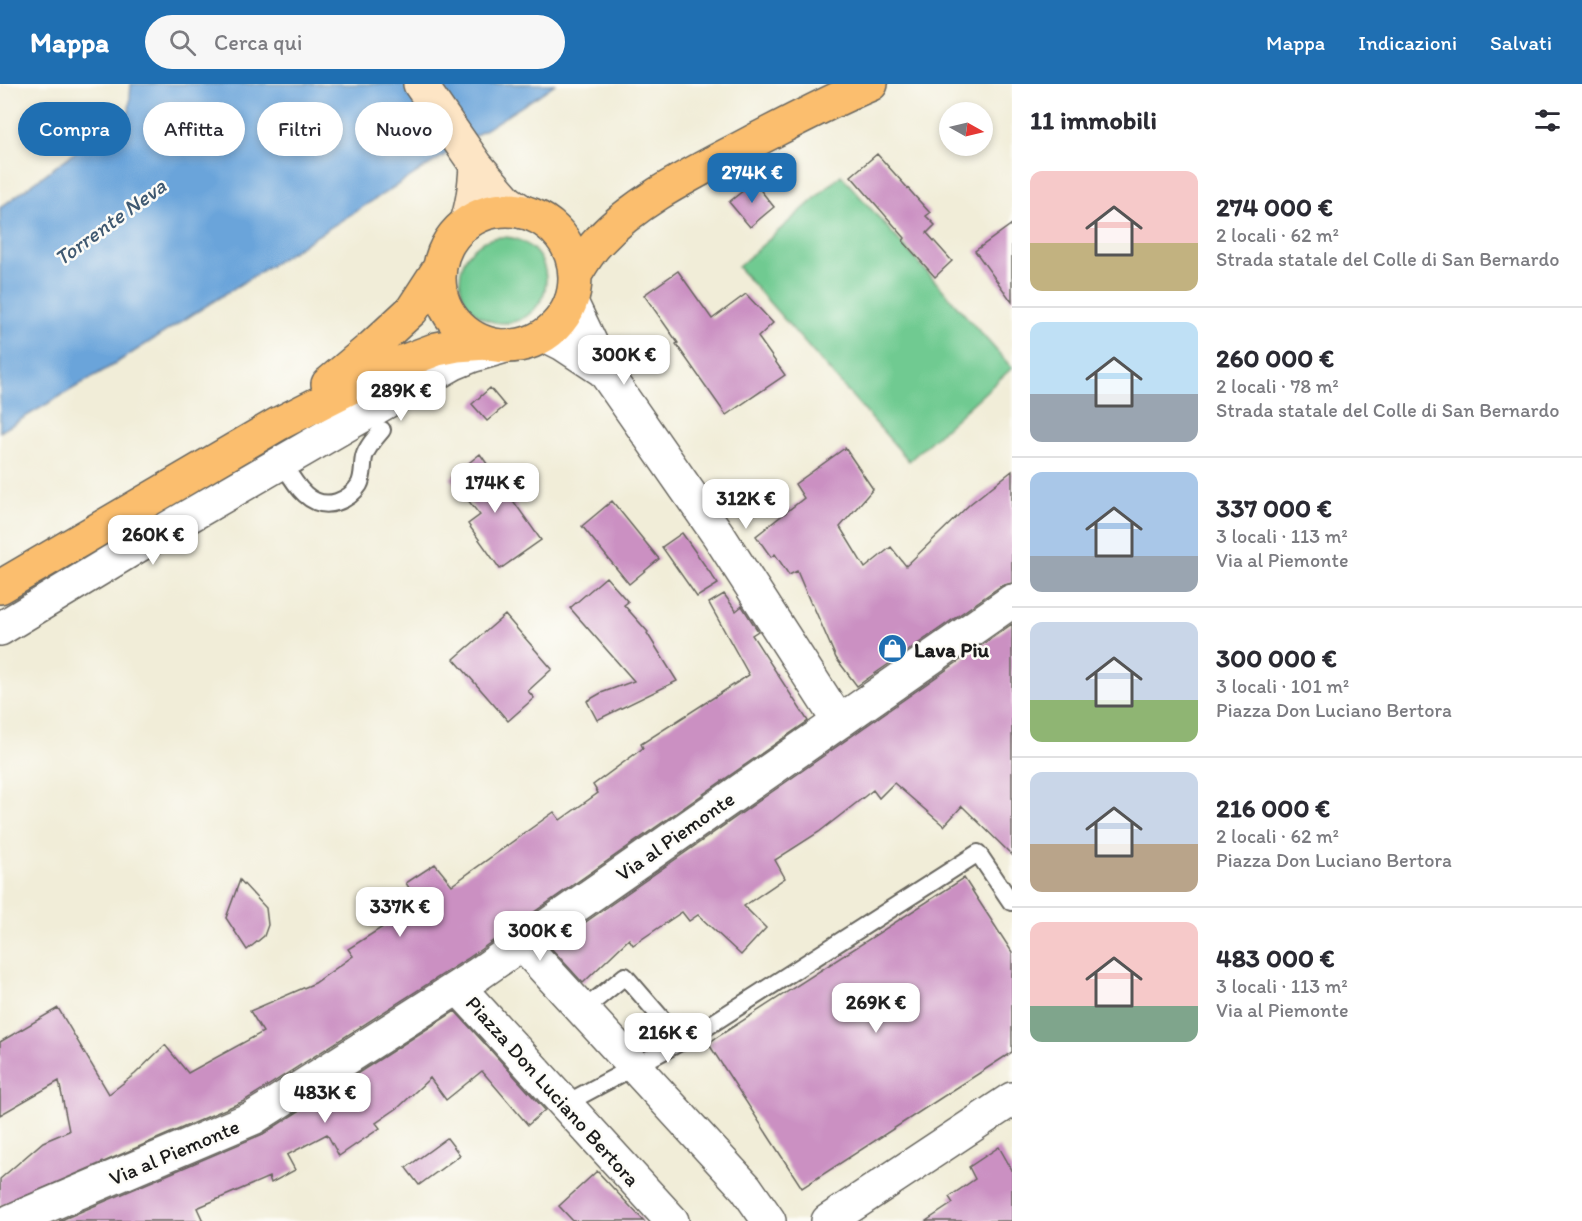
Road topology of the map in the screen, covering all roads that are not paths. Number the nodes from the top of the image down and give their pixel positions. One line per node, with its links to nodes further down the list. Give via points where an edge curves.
1 (420, 84): 3 (main road)
2 (871, 84): 5 (main road, via 682,179)
3 (476, 165): 4 (main road, via 508,202); 6 (main road, via 472,207)
4 (523, 212): 6 (main road, via 493,212); 7 (main road)
5 (622, 219): 7 (main road); 9 (main road, via 597,242)
6 (466, 224): 8 (main road, via 451,240)
7 (554, 228): 9 (main road, via 573,262)
8 (440, 267): 11 (main road, via 442,299 447,311 474,338); 13 (main road, via 412,310)
9 (573, 289): 10 (main road, via 561,321); 12 (street)
10 (545, 335): 11 (main road, via 526,344); 12 (street)
11 (496, 345): 13 (main road, via 437,349); 15 (street, via 453,363)
12 (604, 370): 19 (street, via 719,536)
13 (278, 424): 16 (main road)
14 (382, 430): 15 (lane, via 364,456 359,485 338,502 323,503 304,495)
15 (282, 462): 18 (street)
16 (0, 587)
17 (1012, 601): 19 (street, Via al Piemonte)
18 (0, 629)
19 (838, 722): 21 (street, Via al Piemonte)
20 (1011, 902): 24 (lane, via 978,853)
21 (522, 944): 22 (street, Via al Piemonte); 23 (street)
22 (458, 987): 27 (street, Piazza Don Luciano Bertora); 28 (street, Via al Piemonte, via 252,1118)
23 (583, 1010): 24 (lane, via 625,976); 25 (street)
24 (682, 1042): 25 (lane)
25 (635, 1066): 27 (lane); 30 (street, via 746,1188)
26 (1012, 1100): 31 (street)
27 (565, 1104): 29 (street, Piazza Don Luciano Bertora)
28 (11, 1221)
29 (672, 1221)
30 (769, 1221)
31 (828, 1221)

